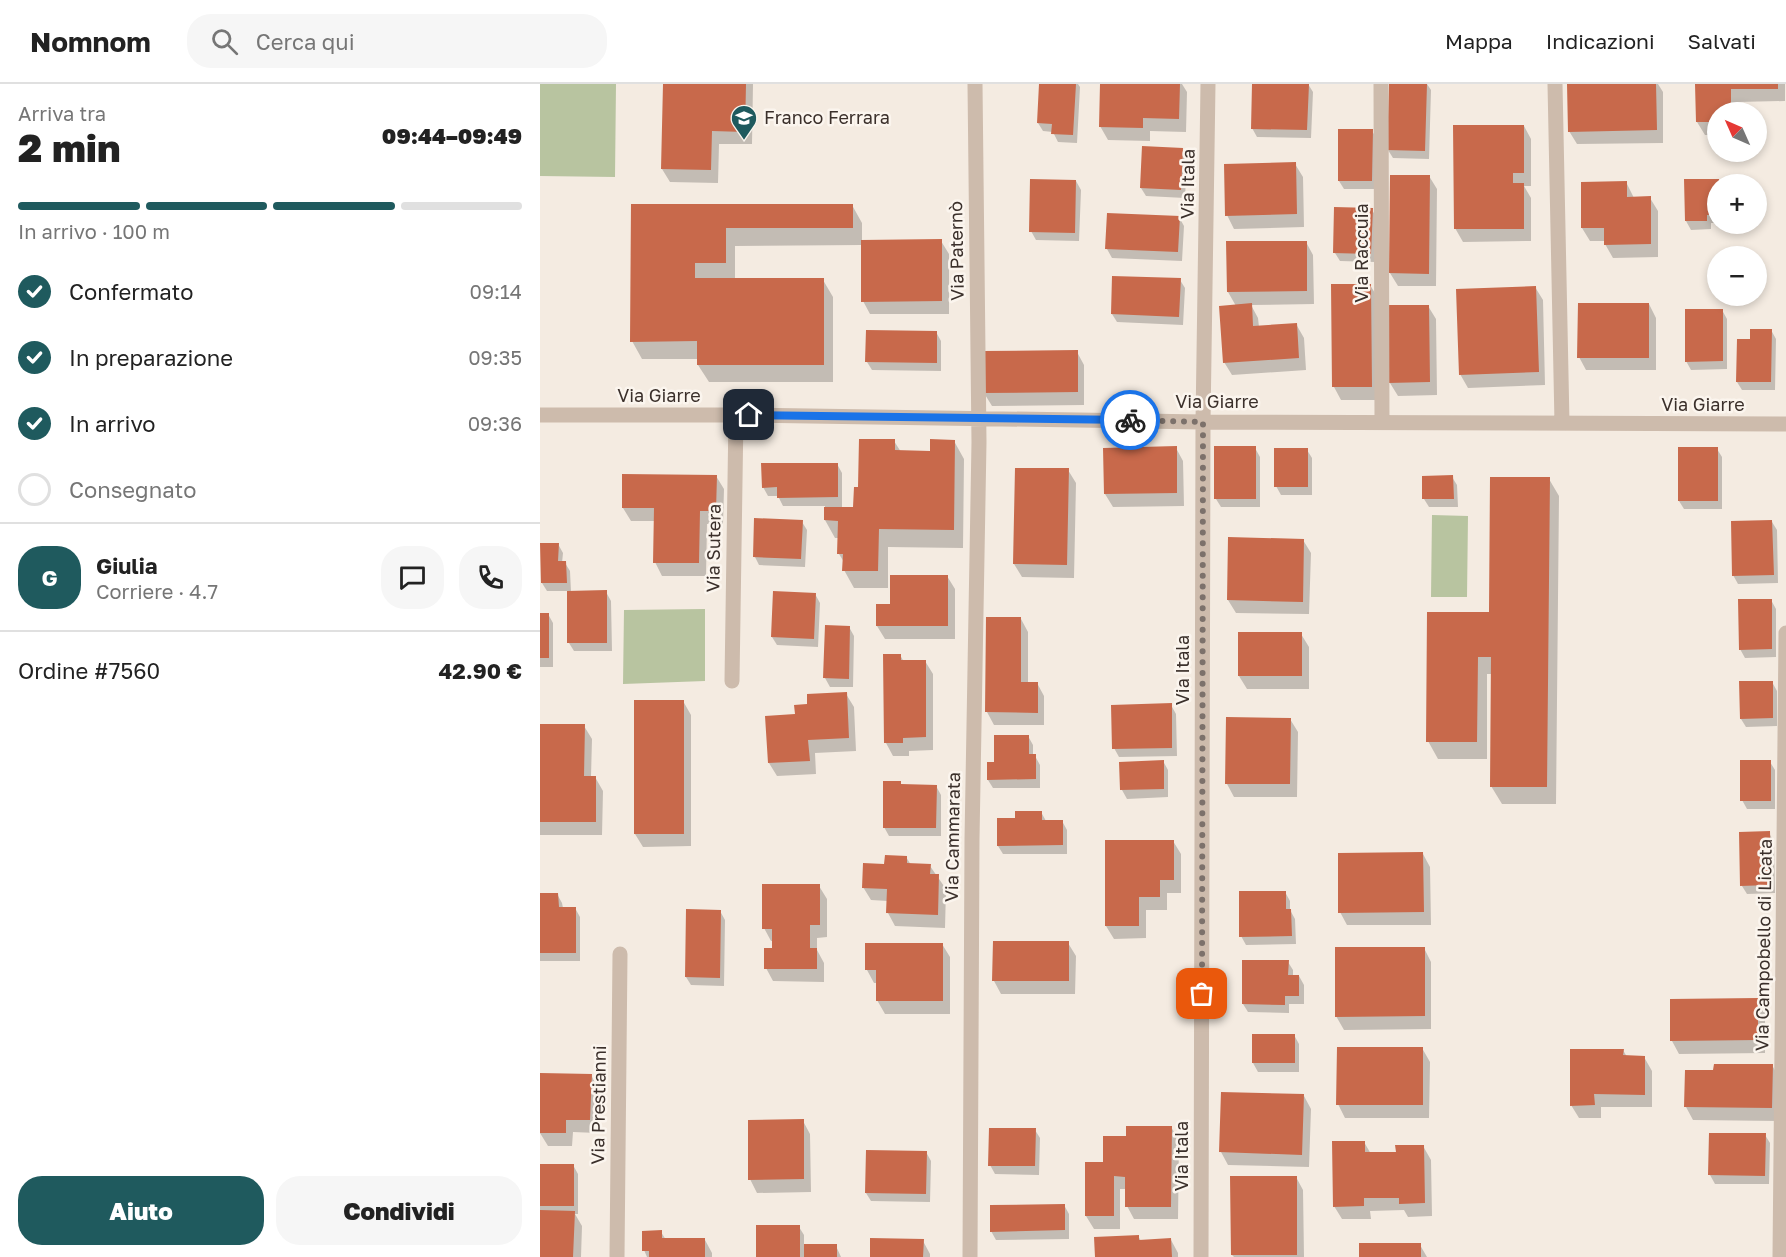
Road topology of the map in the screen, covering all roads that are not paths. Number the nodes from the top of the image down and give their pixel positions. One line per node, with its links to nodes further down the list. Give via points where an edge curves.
1 (975, 84): 7 (street, Via Paternò)
2 (1209, 84): 8 (street, Via Itala)
3 (1381, 84): 9 (street, Via Raccuia)
4 (1555, 84): 10 (street)
5 (736, 415): 6 (street, Via Giarre); 7 (street, Via Giarre); 13 (street, Via Sutera)
6 (540, 416)
7 (978, 418): 8 (street, Via Giarre); 16 (street, Via Cammarata)
8 (1203, 422): 9 (street, Via Giarre); 17 (street, Via Itala)
9 (1382, 422): 10 (street, Via Giarre)
10 (1562, 423): 11 (street, Via Giarre)
11 (1786, 424)
12 (1786, 633): 18 (street, Via Campobello di Licata)
13 (732, 681)
14 (620, 954): 15 (street, Via Prestianni)
15 (616, 1257)
16 (970, 1257)
17 (1201, 1257)
18 (1780, 1257)

